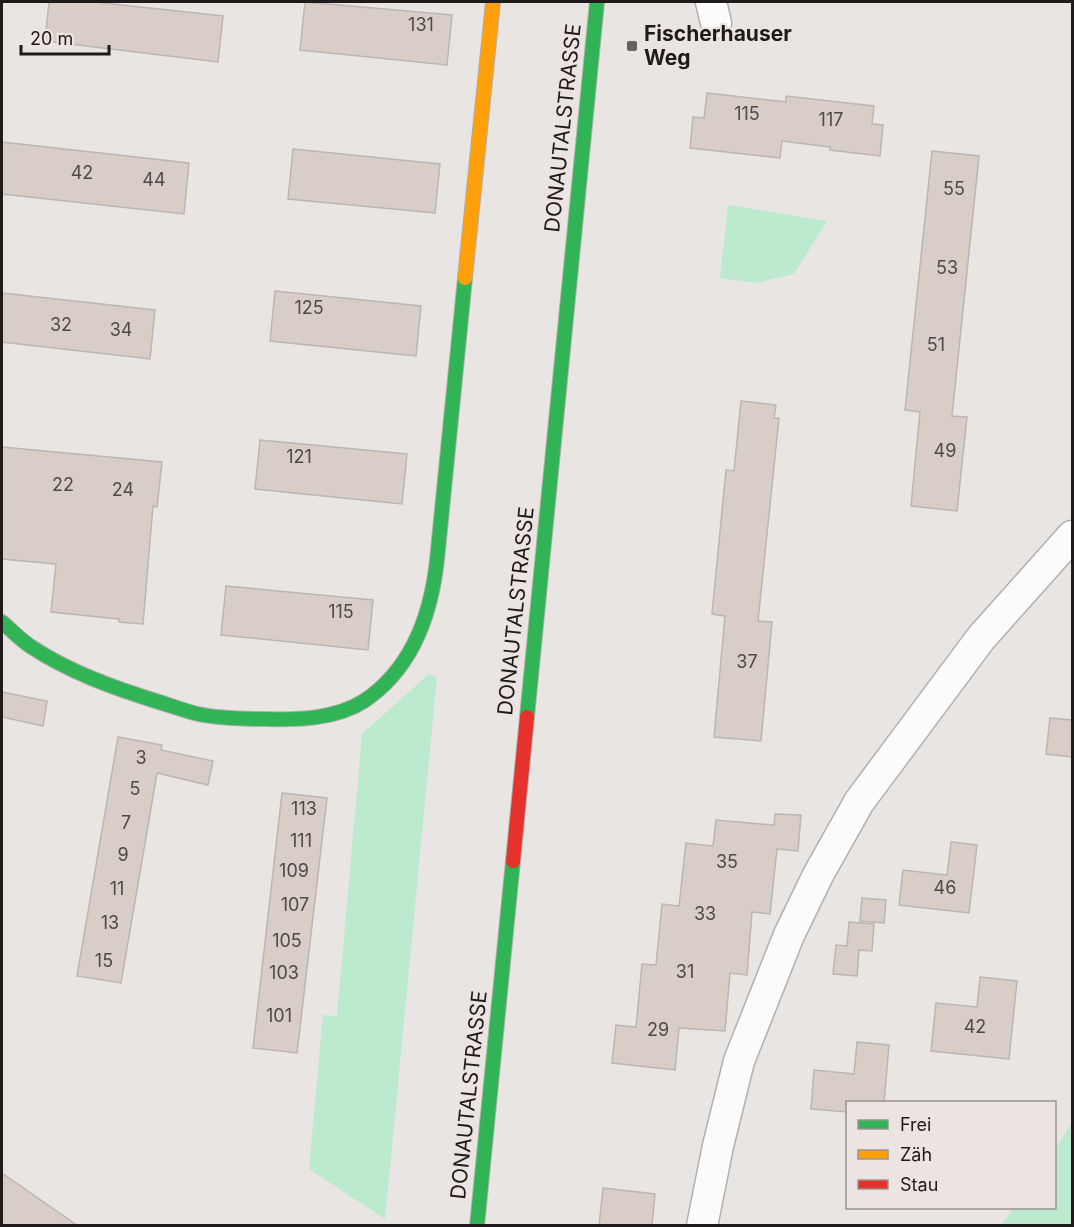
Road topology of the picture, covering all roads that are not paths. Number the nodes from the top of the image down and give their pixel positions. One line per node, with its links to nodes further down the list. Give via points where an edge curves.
1 (493, 2): 4 (main road, via 438,560 423,625 389,678 354,706 325,714 296,719 198,714 79,673 29,645)
2 (597, 2): 5 (main road, DONAUTALSTRASSE)
3 (1072, 536): 6 (street, via 981,638 859,802 818,875 789,935 739,1061)
4 (2, 622)
5 (477, 1226)
6 (702, 1226)

